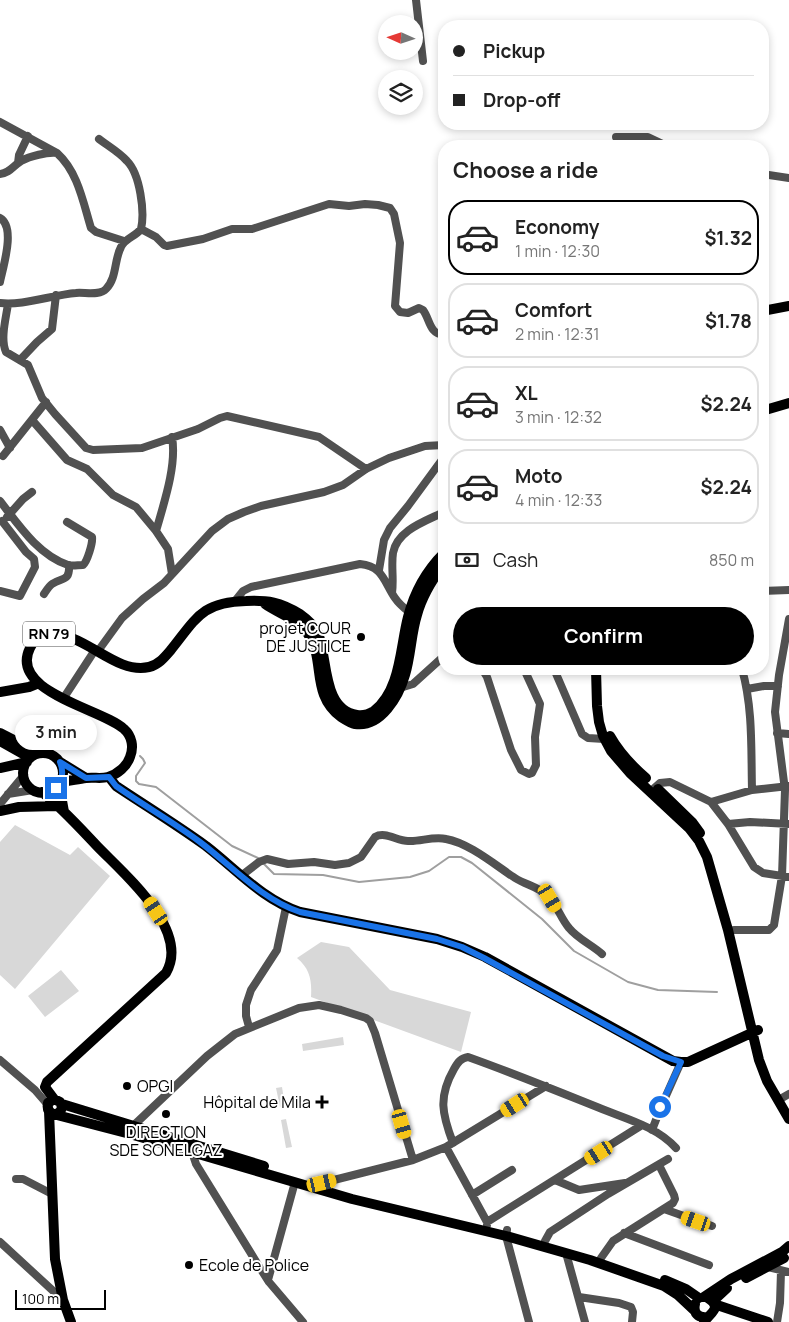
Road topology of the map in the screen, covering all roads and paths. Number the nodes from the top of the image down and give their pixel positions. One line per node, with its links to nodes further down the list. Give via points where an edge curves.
1 (416, 0): 2 (street)
2 (423, 61)
3 (0, 122): 4 (street)
4 (28, 136): 8 (street); 9 (street)
5 (616, 137): 7 (street)
6 (99, 139): 14 (street, via 133,168 140,193)
7 (654, 140)
8 (57, 153): 9 (street); 15 (street, via 64,159 79,188 91,228)
9 (18, 163): 10 (street, via 9,172)
10 (0, 174)
11 (769, 175): 12 (street)
12 (789, 178)
13 (0, 218): 16 (street, via 6,224 8,240)
14 (141, 229): 15 (street); 23 (street, via 167,246 232,230 252,229 329,204 390,208 400,243 395,306 400,312 423,310)
15 (124, 241): 17 (street, via 116,257 113,278 105,290)
16 (0, 282)
17 (56, 295): 18 (street); 24 (street, via 52,329)
18 (4, 304): 24 (street, via 4,345 6,352)
19 (789, 306): 20 (main road)
20 (769, 310)
21 (789, 311): 22 (main road)
22 (769, 315)
23 (438, 334)
24 (20, 360): 25 (street, via 28,365)
25 (46, 402): 28 (street); 30 (street, via 83,445 92,450 142,448)
26 (789, 403): 27 (main road)
27 (769, 409)
28 (32, 420): 32 (street); 42 (street, via 67,460 87,469 112,495 136,508)
29 (0, 432): 32 (street)
30 (172, 437): 35 (street, via 220,418 231,417 319,437); 42 (street, via 173,458)
31 (438, 446): 35 (street, via 415,449)
32 (10, 448): 33 (street)
33 (3, 456)
34 (438, 465): 45 (street, via 390,528 384,540)
35 (366, 469): 47 (street, via 343,485 261,506 228,520 212,531)
36 (32, 492): 38 (street)
37 (0, 501): 38 (street)
38 (10, 514): 40 (street); 44 (street, via 35,544)
39 (438, 515): 51 (street, via 418,524 398,541 393,555)
40 (1, 522): 48 (street, via 34,559 35,566 20,596)
41 (68, 522): 44 (street, via 90,535 93,542 83,565)
42 (156, 531): 47 (street, via 168,549)
43 (438, 559): 55 (main road, RN 79, via 423,578)
44 (69, 565): 52 (street, via 67,578 52,584)
45 (379, 570): 51 (street); 53 (street, via 366,564 349,565 251,587)
46 (438, 572): 69 (main road, RN 79, via 417,614)
47 (172, 574): 57 (street, via 122,618)
48 (0, 590)
49 (789, 590): 50 (street)
50 (769, 591)
51 (392, 593): 55 (street)
52 (44, 594)
53 (235, 601): 54 (main road, RN 79); 57 (main road, RN 79, via 208,608 166,656 149,667 128,666)
54 (260, 601): 55 (main road, RN 79, via 280,604 311,623 322,647 334,696 344,709 362,716 379,706 394,681); 69 (main road, RN 79, via 286,615 308,633 315,649 324,696 337,714 347,721 355,724 374,721 382,715)
55 (409, 612)
56 (789, 619): 65 (street)
57 (96, 650): 67 (main road, RN 79, via 62,635 43,635 35,640 27,656 28,669); 72 (street)
58 (438, 662): 69 (street, via 413,684)
59 (486, 675): 60 (street, via 511,750 522,770 532,774 536,765 535,737 540,704)
60 (527, 675)
61 (557, 675): 76 (street, via 582,734 588,738)
62 (596, 675): 76 (main road, via 597,706)
63 (603, 675): 86 (main road, via 602,701 608,731)
64 (744, 675): 70 (street)
65 (779, 675): 66 (street); 68 (street)
66 (789, 676)
67 (39, 683): 71 (main road); 72 (main road, RN 79)
68 (778, 686): 70 (street); 74 (street, via 775,712)
69 (400, 688)
70 (747, 689): 87 (street)
71 (0, 692)
72 (63, 699): 82 (main road, RN 79, via 117,723 130,734 132,754 121,770)
73 (0, 733): 78 (main road)
74 (778, 733): 75 (street); 85 (street)
75 (789, 734)
76 (604, 739): 86 (main road, via 630,773)
77 (0, 741): 78 (main road)
78 (32, 758): 79 (main road, via 51,754); 80 (main road); 81 (main road)
79 (60, 762): 83 (main road); 84 (main road)
80 (0, 769): 81 (main road)
81 (24, 775): 88 (main road, via 27,783); 89 (street)
82 (109, 777): 83 (main road); 96 (main road, via 116,786 197,840)
83 (86, 778): 84 (main road)
84 (60, 783): 88 (main road, via 52,790); 92 (main road)
85 (787, 786): 87 (street); 94 (street)
86 (653, 789): 90 (street, via 670,782); 99 (main road, via 692,822 706,841 715,861); 101 (main road, via 689,828 707,857)
87 (752, 790): 90 (street)
88 (38, 791): 89 (street); 92 (main road)
89 (8, 794): 91 (street)
90 (712, 802): 95 (street)
91 (0, 804)
92 (61, 809): 93 (main road, via 19,807); 107 (main road, via 149,900 166,928 172,954 166,973)
93 (0, 811)
94 (787, 823): 95 (street); 97 (street)
95 (728, 824): 97 (street, via 754,867 763,873)
96 (242, 876): 98 (main road); 100 (street, via 267,859 288,864 350,864 361,857 378,835 413,842 436,838 450,840 543,892 569,928)
97 (785, 876): 99 (street, via 772,929)
98 (286, 907): 102 (street, via 277,950 251,990 246,1005); 105 (main road, via 462,947 663,1056)
99 (734, 930): 101 (main road)
100 (602, 954)
101 (752, 1017): 103 (main road)
102 (249, 1027): 112 (street, via 207,1056); 119 (street, via 309,1005 341,1010 370,1021)
103 (755, 1032): 105 (main road, via 694,1060); 108 (main road, via 772,1076); 111 (main road, via 759,1060)
104 (0, 1060): 107 (street)
105 (681, 1062): 114 (street)
106 (546, 1086): 113 (street); 115 (street); 115 (street, via 468,1057 460,1060 446,1085 442,1105)
107 (40, 1088): 109 (main road)
108 (785, 1096): 110 (main road)
109 (54, 1108): 112 (main road); 117 (main road); 127 (main road, via 50,1144)
110 (789, 1108)
111 (789, 1119)
112 (133, 1126): 125 (main road)
113 (642, 1126): 114 (street); 123 (street)
114 (652, 1130): 116 (street)
115 (449, 1145): 119 (street); 128 (street)
116 (676, 1148)
117 (192, 1152): 124 (main road); 143 (street, via 196,1164)
118 (668, 1159): 120 (street)
119 (412, 1160): 125 (street)
120 (659, 1165): 126 (street); 129 (street, via 675,1199)
121 (512, 1170): 128 (street)
122 (16, 1179): 127 (street, via 23,1179)
123 (555, 1180): 126 (street, via 579,1190); 130 (street)
124 (295, 1182): 132 (main road, via 352,1199); 143 (street)
125 (322, 1183): 130 (main road)
126 (629, 1183): 134 (street, via 550,1232)
127 (52, 1194): 145 (main road, via 55,1258)
128 (472, 1195): 130 (street)
129 (664, 1209): 131 (street); 133 (street)
130 (487, 1224): 132 (main road)
131 (712, 1226)
132 (506, 1233): 134 (main road); 137 (main road); 152 (street)
133 (624, 1233): 139 (street, via 613,1241); 140 (street)
134 (545, 1241): 139 (main road)
135 (0, 1242): 145 (street)
136 (789, 1246): 146 (main road, via 731,1279)
137 (566, 1253): 144 (street); 147 (main road, via 664,1286)
138 (789, 1254): 141 (main road)
139 (601, 1258): 146 (main road, via 673,1283)
140 (709, 1265)
141 (768, 1268): 142 (street); 146 (main road)
142 (785, 1271): 157 (street)
143 (268, 1280): 151 (street)
144 (579, 1297): 153 (street); 154 (street, via 631,1307)
145 (63, 1300): 150 (main road)
146 (708, 1300): 147 (main road, via 696,1301); 148 (main road); 149 (main road, via 714,1312)
147 (695, 1311): 149 (main road, via 700,1317); 155 (main road)
148 (741, 1313): 149 (main road); 156 (main road)
149 (707, 1318)
150 (71, 1322)
151 (303, 1322)
152 (529, 1322)
153 (585, 1322)
154 (632, 1322)
155 (691, 1322)
156 (768, 1322)
157 (777, 1322)

